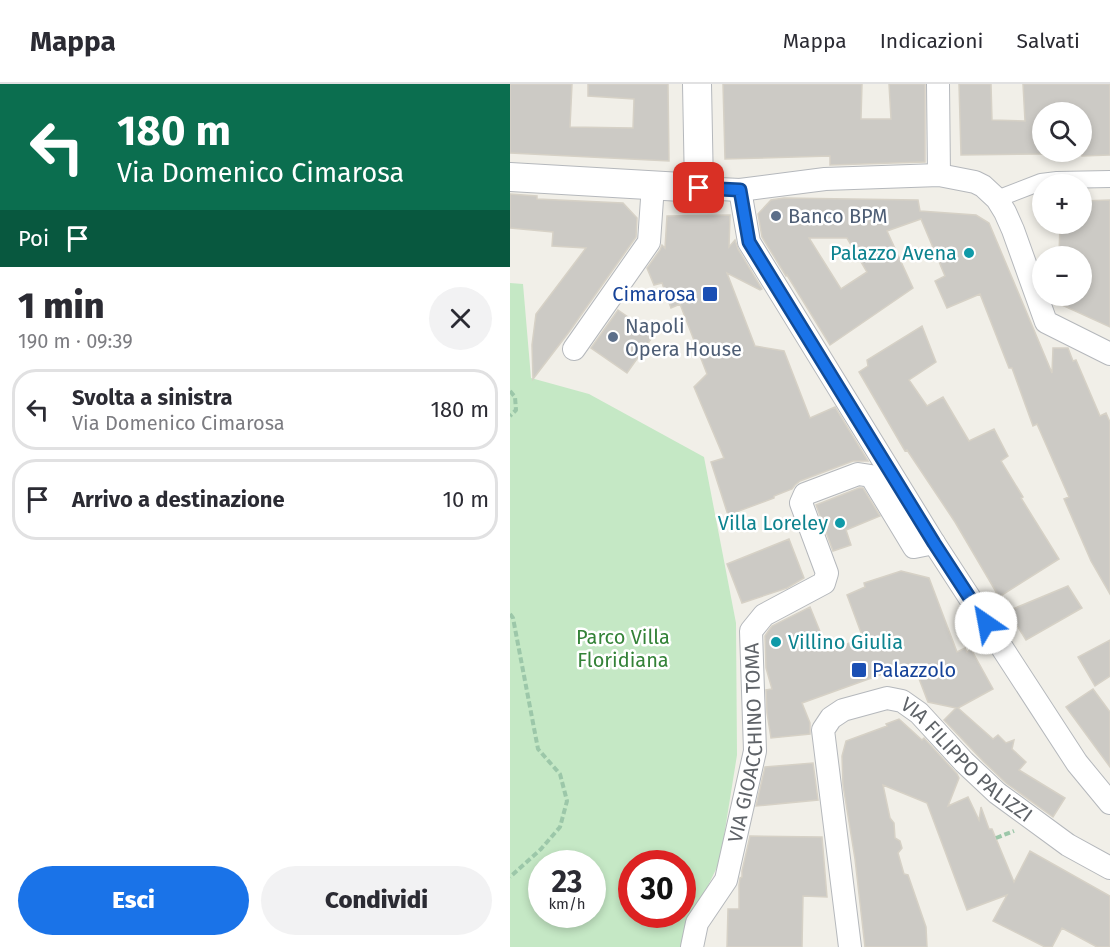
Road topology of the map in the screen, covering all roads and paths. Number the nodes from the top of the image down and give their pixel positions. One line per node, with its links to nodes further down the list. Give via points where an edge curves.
1 (697, 84): 7 (street)
2 (938, 84): 3 (street)
3 (939, 175): 8 (street, via 825,179); 9 (street, via 975,182)
4 (510, 177): 6 (street)
5 (1110, 179): 9 (street, via 1041,182)
6 (653, 185): 7 (street); 10 (street, via 649,242)
7 (699, 188): 8 (street)
8 (740, 190): 14 (street, via 749,242)
9 (997, 199): 11 (street, via 1013,230 1046,322)
10 (574, 350)
11 (1108, 356)
12 (510, 391): 13 (path, via 516,410)
13 (510, 416)
14 (934, 543): 16 (street, via 1077,763); 21 (street, VIA GIOACCHINO TOMA, via 914,547 871,476 858,474 805,494 801,503 827,573 824,583 764,615 751,631 755,751 726,880 697,923)
15 (510, 614): 20 (path, via 538,749 560,774 567,801 560,827)
16 (1110, 803)
17 (1016, 831): 18 (path)
18 (996, 838)
19 (1110, 868): 22 (street, VIA FILIPPO PALIZZI, via 1068,845 997,793 903,701 887,698 843,710 823,730)
20 (510, 878)
21 (692, 947)
22 (850, 947)

